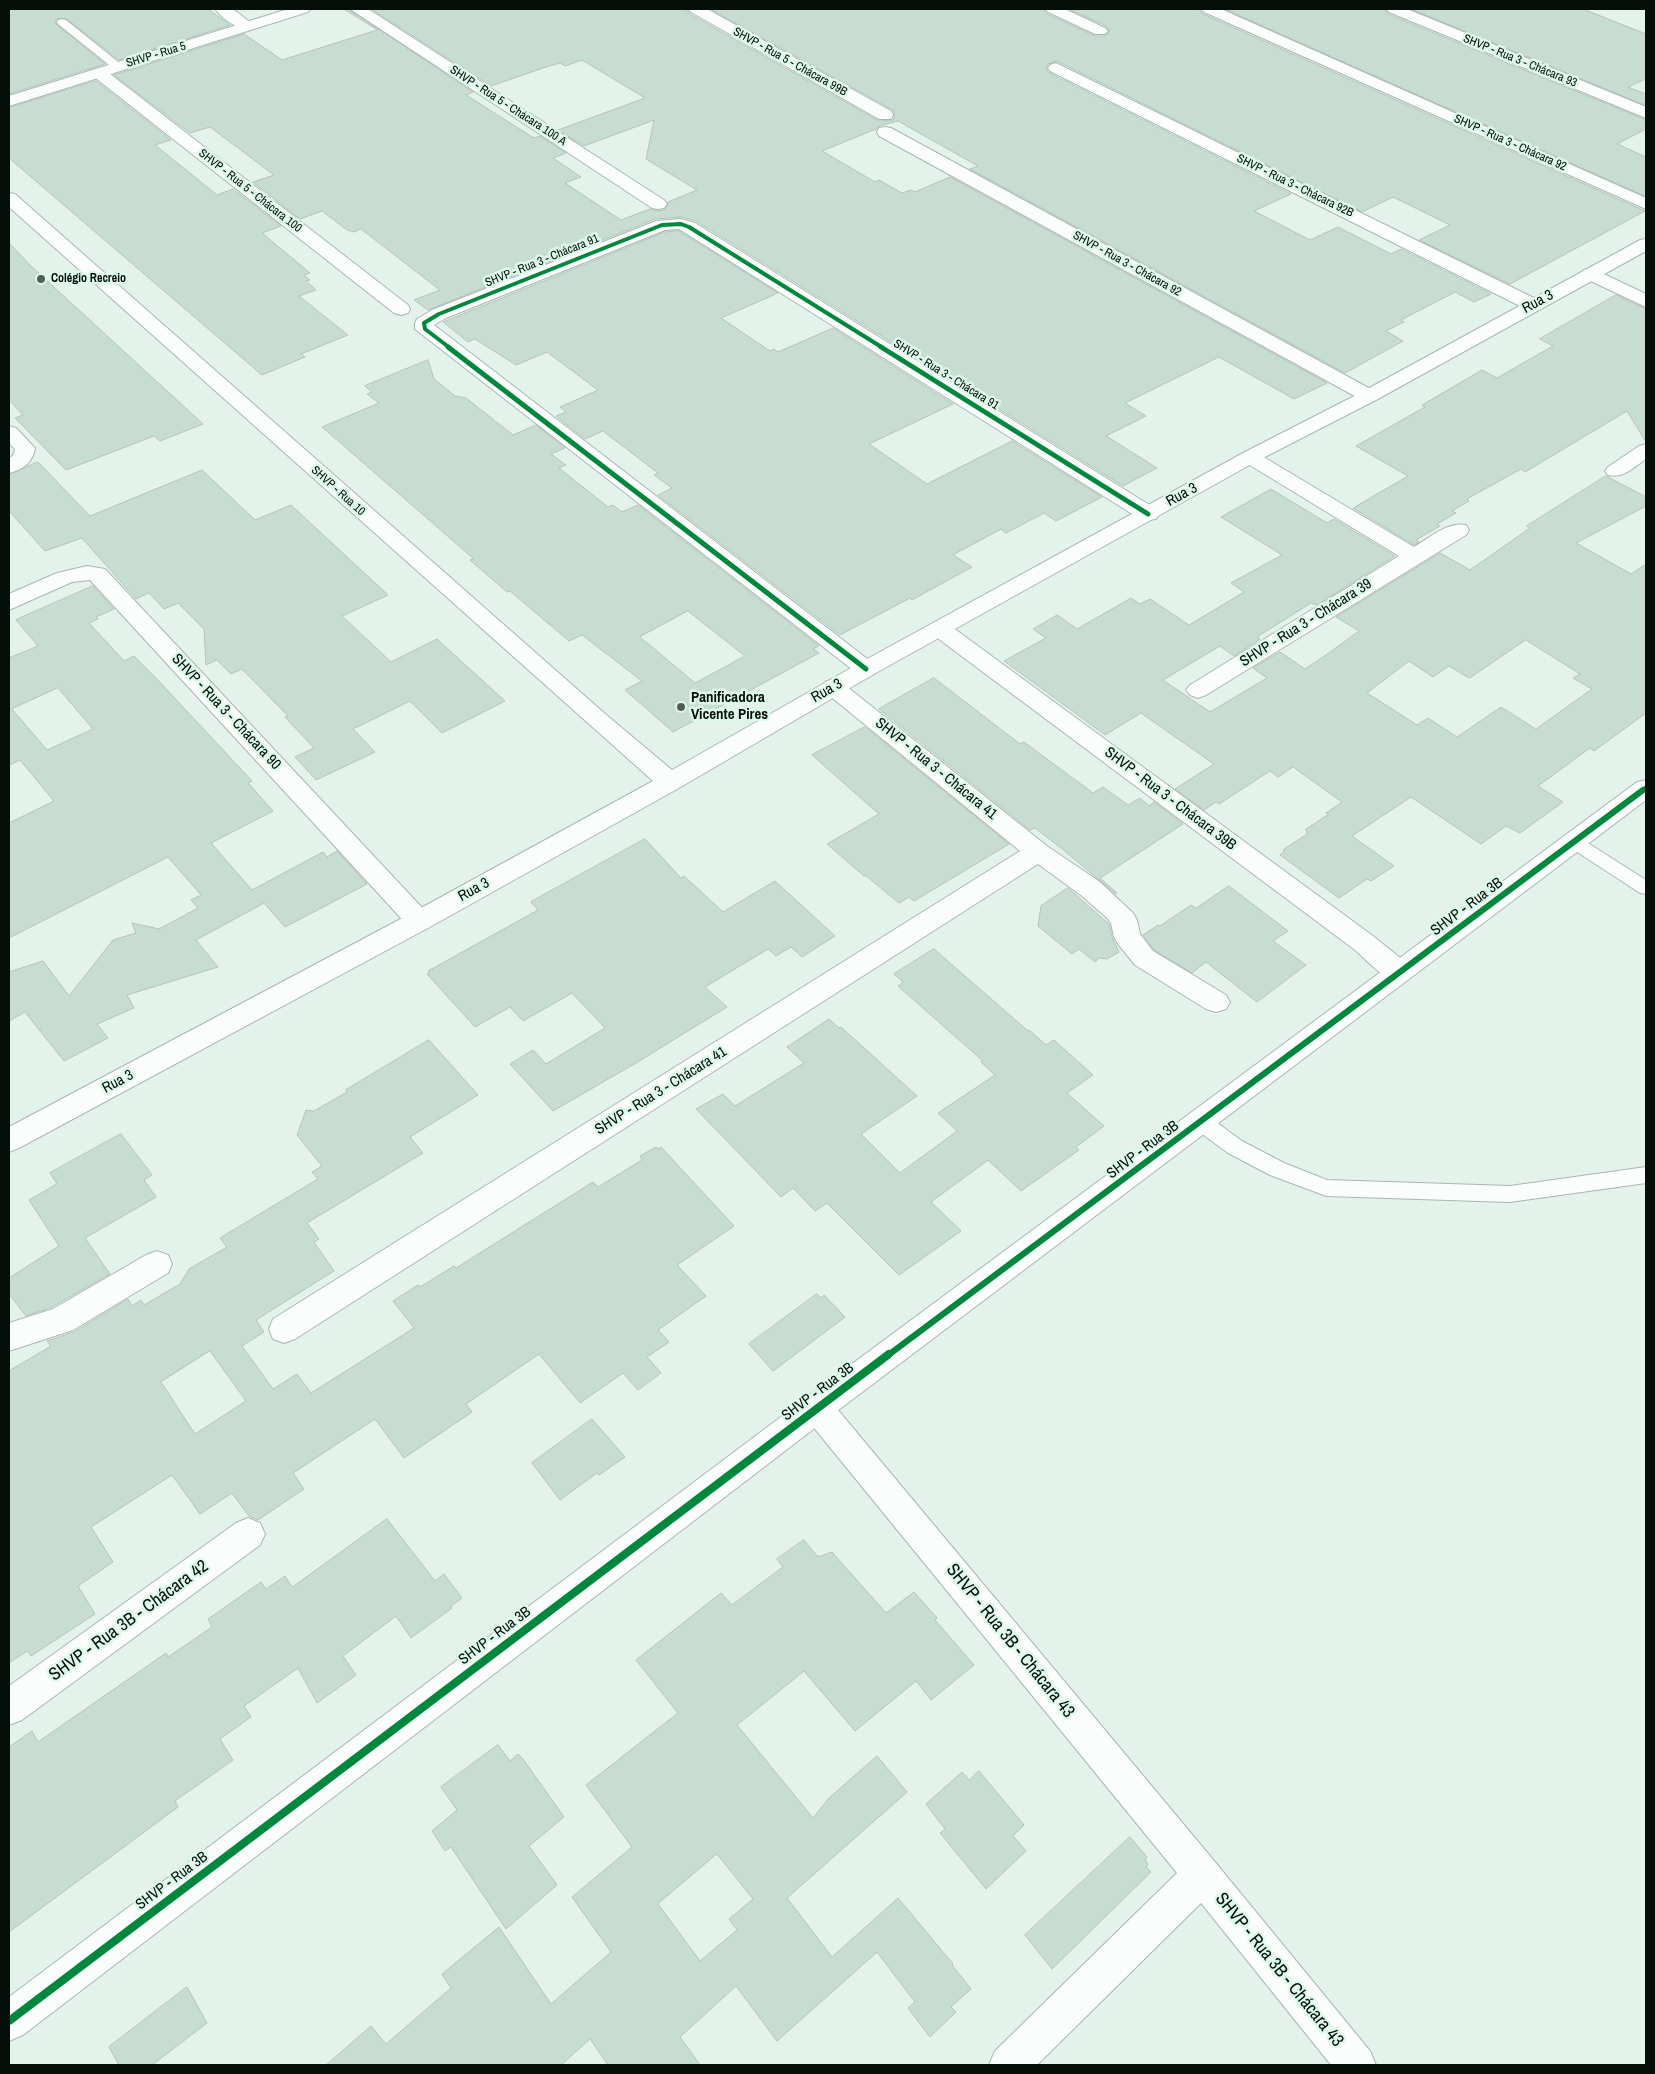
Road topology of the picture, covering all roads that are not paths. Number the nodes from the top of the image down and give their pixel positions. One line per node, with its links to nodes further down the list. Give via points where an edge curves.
1 (222, 9): 9 (street)
2 (303, 9): 9 (street, SHVP - Rua 5)
3 (358, 9): 18 (street, SHVP - Rua 5 - Chácara 100 A)
4 (696, 9): 16 (street, SHVP - Rua 5 - Chácara 99B)
5 (1053, 9): 10 (street)
6 (1209, 9): 19 (street, SHVP - Rua 3 - Chácara 92)
7 (1394, 9): 15 (street, SHVP - Rua 3 - Chácara 93)
8 (62, 22): 11 (lane)
9 (247, 26): 11 (street, SHVP - Rua 5)
10 (1100, 31)
11 (118, 67): 13 (street, SHVP - Rua 5)
12 (1056, 68): 23 (street, SHVP - Rua 3 - Chácara 92B)
13 (99, 73): 14 (street, SHVP - Rua 5); 24 (street, SHVP - Rua 5 - Chácara 100)
14 (9, 101)
15 (1646, 113)
16 (885, 124): 25 (street, SHVP - Rua 3 - Chácara 92)
17 (9, 198): 39 (street, SHVP - Rua 10)
18 (658, 204)
19 (1646, 204)
20 (1646, 244): 21 (street, Rua 3)
21 (1590, 274): 22 (street); 23 (street, Rua 3)
22 (1646, 301)
23 (1533, 305): 25 (street, Rua 3)
24 (401, 309)
25 (1369, 396): 28 (street, Rua 3)
26 (9, 432): 29 (street, via 24,448 25,454)
27 (1646, 450): 30 (street)
28 (1250, 457): 31 (street, Rua 3); 33 (street)
29 (9, 467)
30 (1615, 470)
31 (1148, 514): 35 (street, Rua 3); 36 (street, SHVP - Rua 3 - Chácara 91, via 681,224 662,225 438,314 424,323 425,329)
32 (1458, 530): 33 (street, SHVP - Rua 3 - Chácara 39)
33 (1414, 556): 38 (street, SHVP - Rua 3 - Chácara 39)
34 (9, 602): 44 (street, SHVP - Rua 3 - Chácara 90, via 75,574 97,574)
35 (940, 629): 36 (street, Rua 3); 45 (street, SHVP - Rua 3 - Chácara 39B)
36 (866, 669): 37 (street, Rua 3)
37 (833, 687): 39 (street, Rua 3); 42 (street, SHVP - Rua 3 - Chácara 41)
38 (1198, 690)
39 (670, 782): 44 (street, Rua 3)
40 (1646, 788): 41 (street, SHVP - Rua 3B)
41 (1574, 842): 43 (lane); 45 (street, SHVP - Rua 3B)
42 (1038, 852): 46 (street, SHVP - Rua 3 - Chácara 41, via 1116,910 1124,920 1127,937 1144,958); 51 (street, SHVP - Rua 3 - Chácara 41)
43 (1646, 888)
44 (419, 920): 48 (street, Rua 3)
45 (1400, 972): 47 (street, SHVP - Rua 3B)
46 (1216, 1002)
47 (1202, 1122): 49 (lane, via 1235,1147 1277,1169 1326,1188 1510,1194); 53 (street, SHVP - Rua 3B)
48 (10, 1137)
49 (1646, 1175)
50 (157, 1264): 52 (street, via 62,1320)
51 (284, 1329)
52 (9, 1338)
53 (817, 1408): 56 (street, SHVP - Rua 3B - Chácara 43); 57 (street, SHVP - Rua 3B)
54 (248, 1534): 55 (street, SHVP - Rua 3B - Chácara 42)
55 (9, 1707)
56 (1202, 1875): 58 (street); 59 (street, SHVP - Rua 3B - Chácara 43)
57 (9, 2021)
58 (1009, 2065)
59 (1356, 2065)

